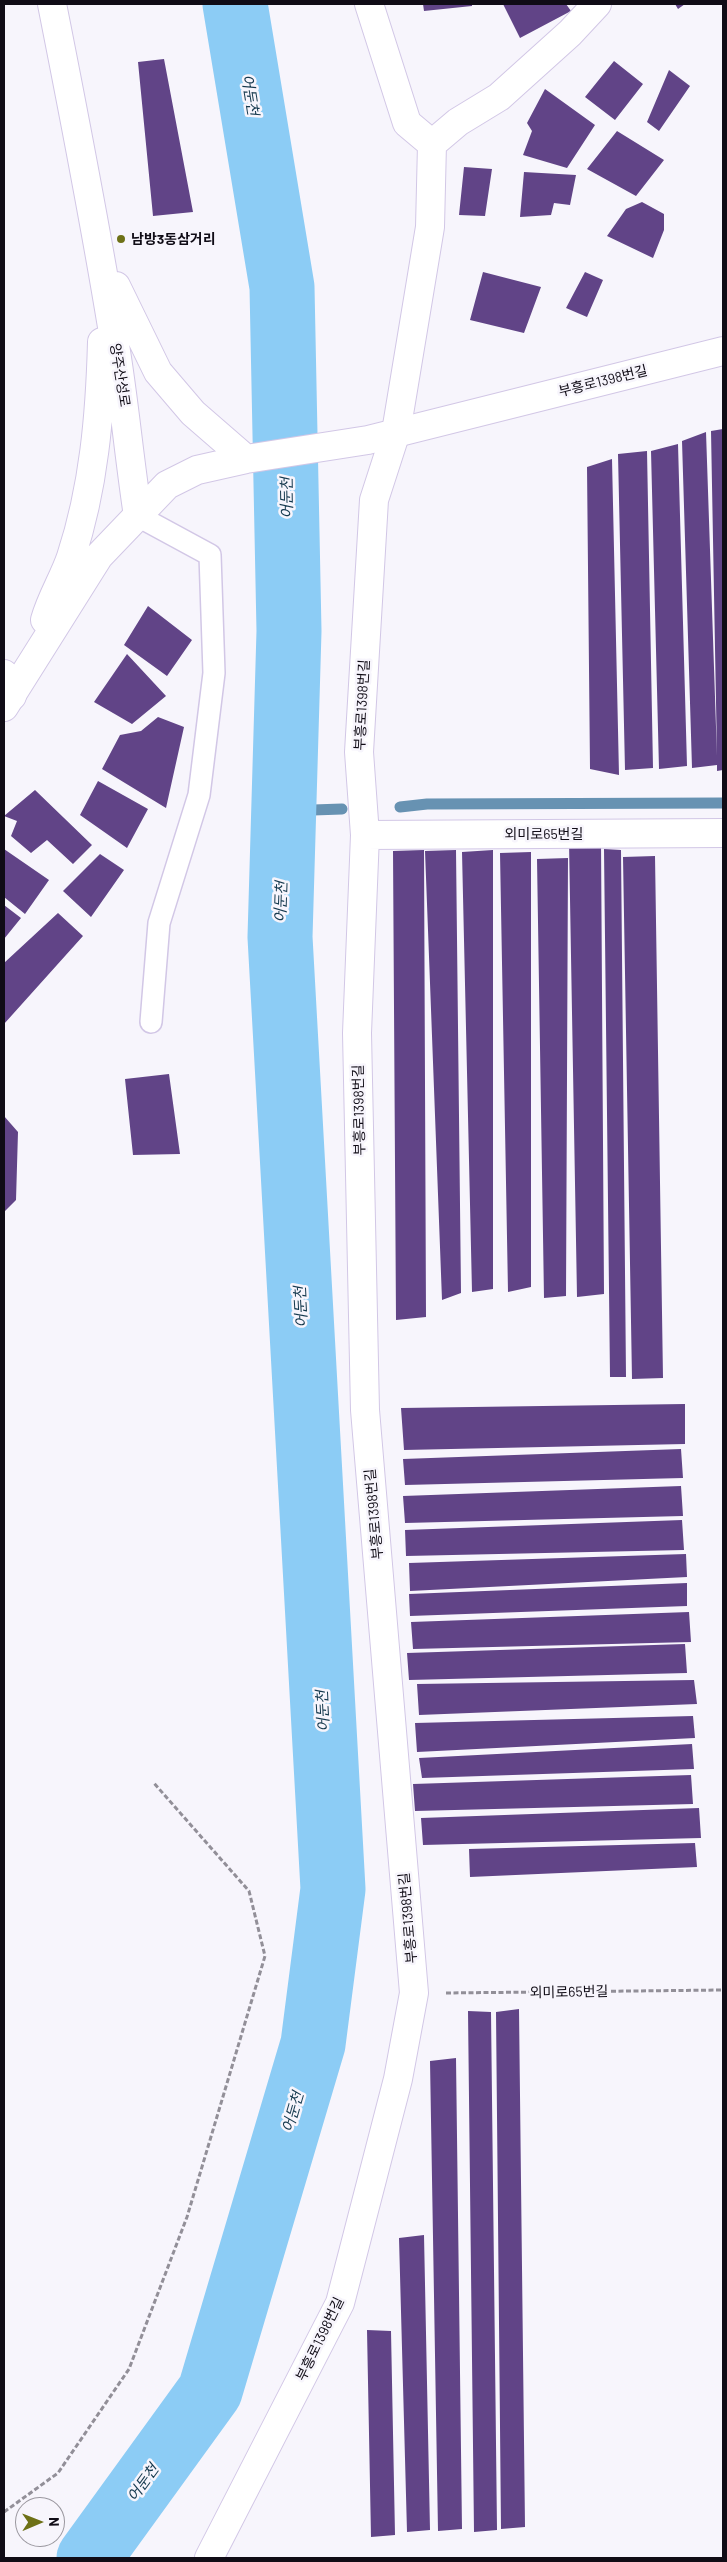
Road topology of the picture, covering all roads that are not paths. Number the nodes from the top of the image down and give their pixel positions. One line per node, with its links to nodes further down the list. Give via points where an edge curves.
1 (52, 4): 5 (street, 양주산성로)
2 (369, 4): 4 (street, via 407,123)
3 (597, 4): 4 (street, via 499,97 458,122)
4 (432, 144): 7 (street, 부흥로1398번길, via 430,227)
5 (98, 243): 8 (street, via 128,314 158,372 193,412); 9 (street, 양주산성로, via 126,415); 10 (street, via 101,388 92,480 71,558 50,600)
6 (723, 351): 7 (street, 부흥로1398번길)
7 (396, 432): 8 (street, 부흥로1398번길, via 368,440); 13 (street, 부흥로1398번길, via 374,500 359,752)
8 (246, 459): 9 (street, 부흥로1398번길, via 197,470 167,485)
9 (138, 516): 10 (street, via 99,556); 14 (lane, via 210,556 214,673 199,795 159,923)
10 (31, 665): 11 (street)
11 (7, 692)
12 (723, 833): 13 (street, 외미로65번길)
13 (365, 835): 15 (street, 부흥로1398번길, via 357,1033 365,1410 414,1993 398,2079 340,2303)
14 (151, 1022)
15 (209, 2558)

